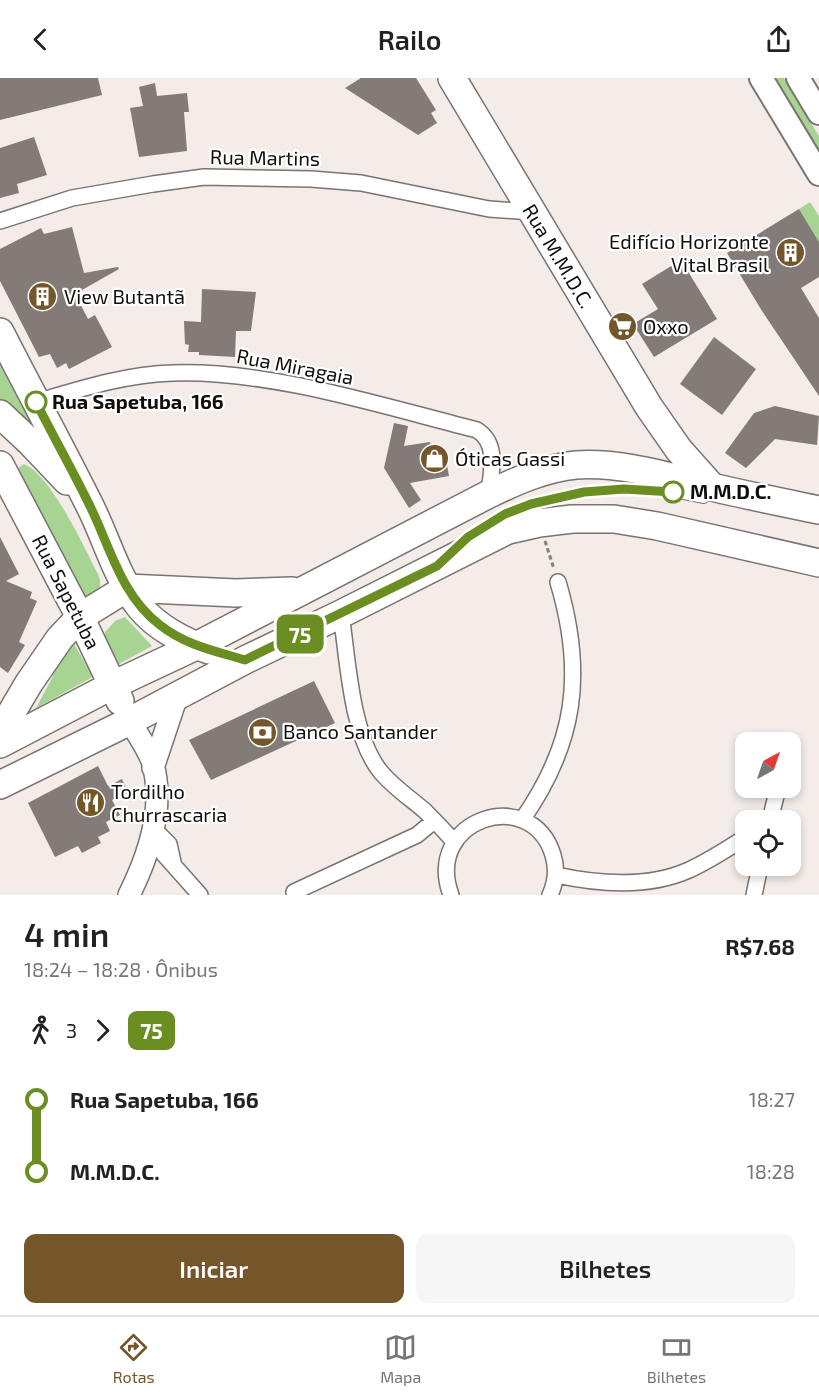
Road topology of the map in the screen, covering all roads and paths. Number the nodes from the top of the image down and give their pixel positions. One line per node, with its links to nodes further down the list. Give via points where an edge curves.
1 (452, 78): 6 (highway, Rua M.M.D.C.)
2 (761, 78): 5 (main road)
3 (798, 78): 4 (main road)
4 (819, 113)
5 (819, 174)
6 (532, 212): 7 (street, Rua Martins, via 489,208 361,183 204,177 72,198); 13 (highway, Rua M.M.D.C., via 649,407)
7 (0, 221)
8 (0, 332): 9 (highway)
9 (36, 402): 12 (street, Rua Miragaia, via 153,374 201,373 283,383 477,430 491,449); 14 (highway)
10 (0, 414): 14 (highway)
11 (0, 465): 22 (highway, Rua Sapetuba)
12 (489, 494): 13 (highway, via 546,471 597,465 676,477); 21 (highway)
13 (711, 494): 15 (highway); 18 (lane, via 624,489 584,492 531,504 481,527)
14 (90, 505): 20 (highway)
15 (819, 510)
16 (538, 523): 17 (highway, via 614,519); 18 (highway, via 508,530); 19 (path)
17 (819, 563)
18 (437, 566): 23 (highway)
19 (558, 582): 36 (street, via 572,636 572,699 560,753 540,795)
20 (127, 588): 21 (highway, via 236,594); 24 (highway); 25 (highway, via 160,626)
21 (303, 590): 25 (highway)
22 (66, 591): 24 (highway, Rua Sapetuba); 26 (highway, via 63,618)
23 (341, 614): 27 (highway); 37 (street, via 347,680 369,751 388,780)
24 (80, 617): 26 (highway); 28 (highway, Rua Sapetuba)
25 (196, 646): 27 (highway); 28 (highway)
26 (52, 648): 31 (highway)
27 (245, 660): 29 (highway)
28 (113, 685): 30 (highway, Rua Sapetuba); 33 (highway)
29 (177, 696): 30 (highway); 34 (main road)
30 (130, 721): 34 (main road); 35 (highway)
31 (0, 732)
32 (176, 734): 34 (lane)
33 (0, 744)
34 (154, 759): 38 (main road, via 156,803)
35 (0, 785)
36 (522, 820): 39 (street, via 484,818); 41 (street, via 547,843)
37 (434, 821): 39 (street); 43 (street, via 417,835)
38 (152, 838): 44 (main road); 45 (street, via 169,844 174,868)
39 (454, 842): 46 (street, via 446,867)
40 (735, 844): 41 (street, via 687,871 661,879 603,882)
41 (556, 875): 47 (street)
42 (758, 876): 48 (street)
43 (294, 892)
44 (129, 895)
45 (200, 895)
46 (452, 895)
47 (550, 895)
48 (754, 895)

